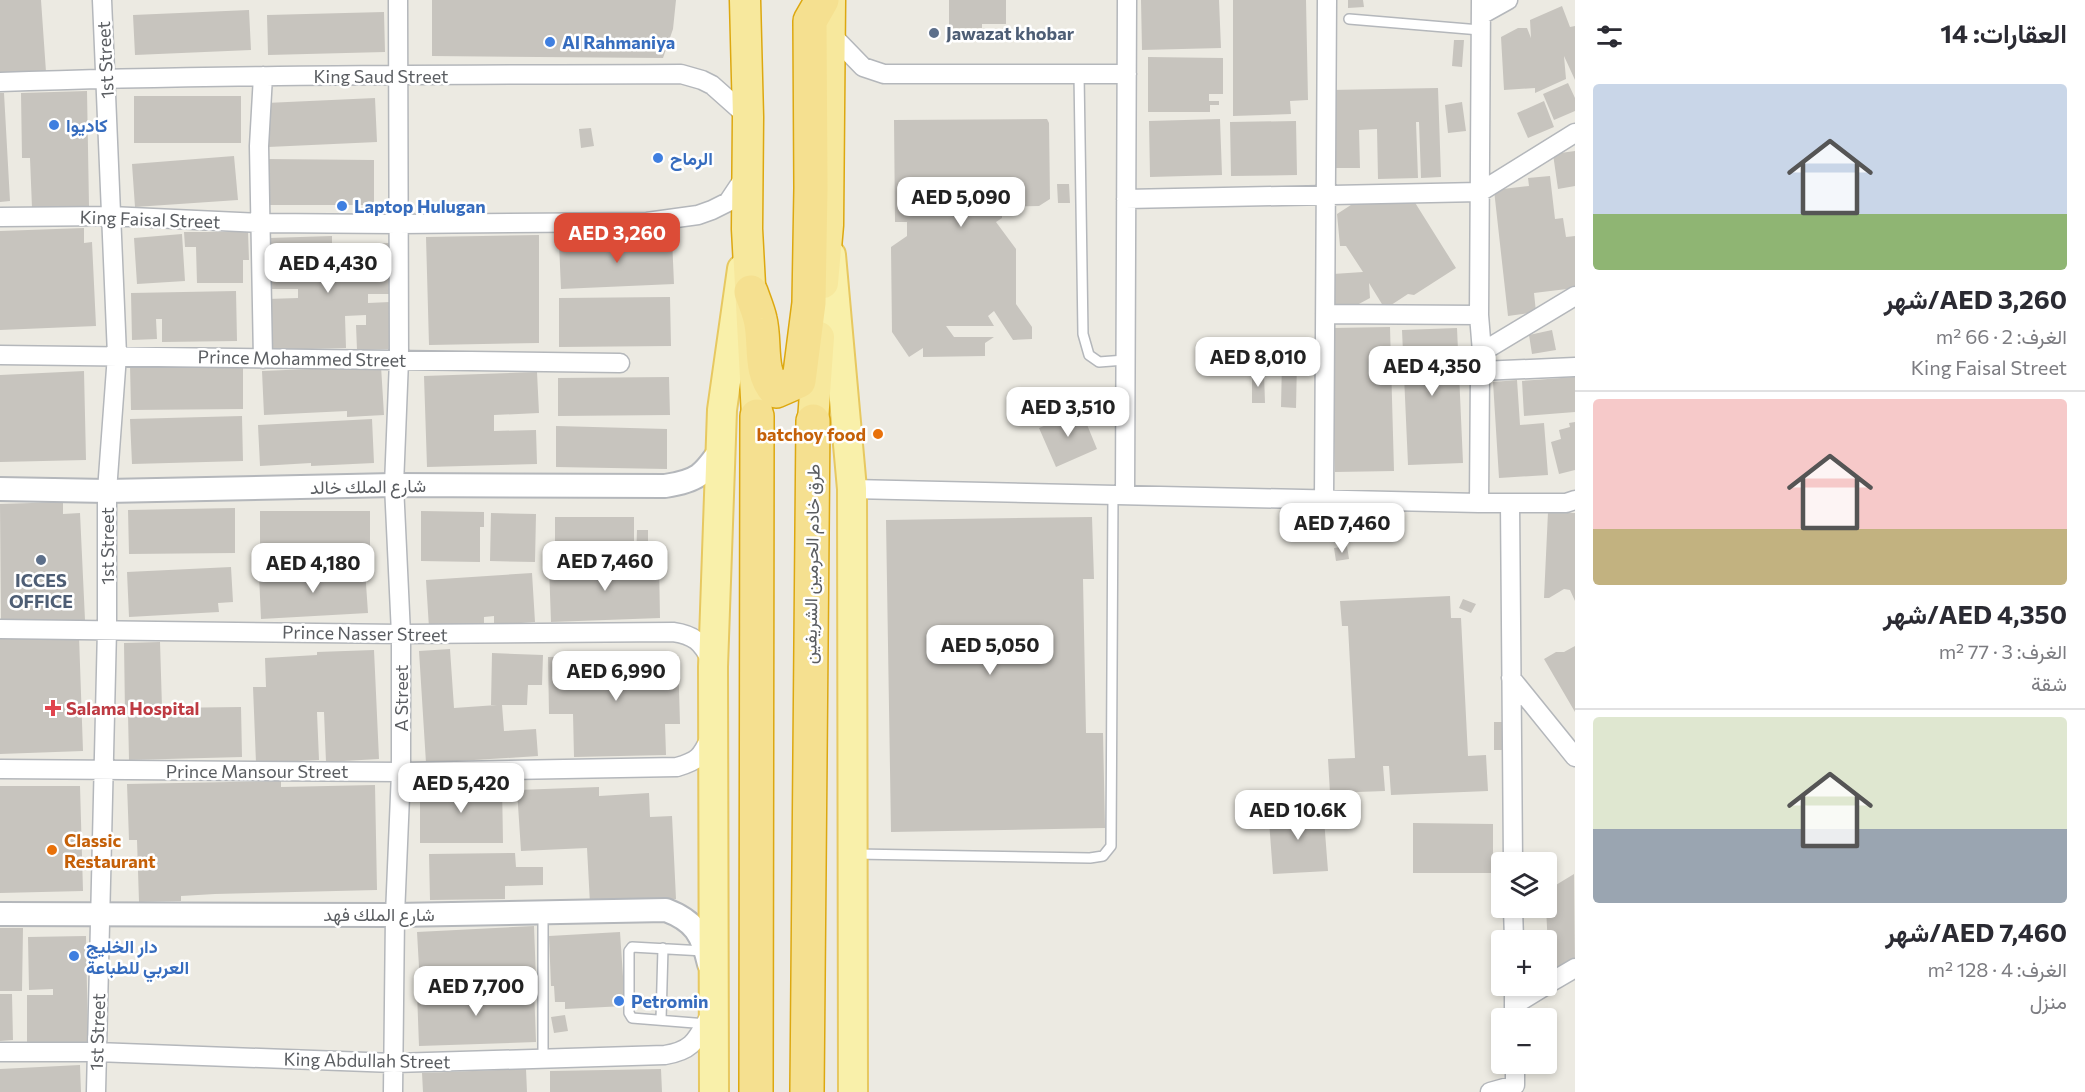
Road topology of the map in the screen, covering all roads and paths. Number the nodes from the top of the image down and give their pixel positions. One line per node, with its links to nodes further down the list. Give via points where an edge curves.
1 (102, 0): 16 (street, 1st Street)
2 (398, 0): 15 (street, A Street)
3 (745, 0): 18 (highway)
4 (822, 0): 30 (highway, via 810,21 809,303 799,381 776,391 769,383 763,360 761,320)
5 (830, 0): 11 (highway, طرق خادم الحرمين الشريفين)
6 (1127, 0): 13 (street)
7 (1327, 0): 22 (street)
8 (1508, 0): 9 (street)
9 (1481, 15): 10 (lane); 21 (street)
10 (1349, 19)
11 (829, 32): 12 (street, via 863,67 884,74); 28 (highway, طرق خادم الحرمين الشريفين)
12 (1079, 74): 13 (street); 39 (lane, via 1083,334 1089,355 1099,362)
13 (1127, 74): 23 (street)
14 (263, 76): 15 (street, King Saud Street); 16 (street, King Saud Street); 26 (street, via 259,146)
15 (397, 76): 18 (street, King Saud Street, via 681,74 712,85); 27 (street, A Street)
16 (106, 78): 17 (street, King Saud Street); 24 (street, 1st Street)
17 (0, 82)
18 (748, 117): 20 (highway)
19 (1575, 133): 21 (street)
20 (748, 172): 27 (street, King Faisal Street, via 728,202 682,218 647,222); 29 (highway)
21 (1480, 192): 22 (street); 33 (street)
22 (1325, 194): 23 (street); 32 (street)
23 (1126, 199): 39 (street)
24 (110, 216): 25 (street, King Faisal Street); 26 (street, King Faisal Street); 36 (street, 1st Street)
25 (0, 217)
26 (261, 223): 27 (street, King Faisal Street); 37 (street)
27 (398, 224): 38 (street, A Street)
28 (828, 225): 44 (highway, طرق خادم الحرمين الشريفين); 48 (main road)
29 (747, 229): 30 (highway); 45 (main road, via 722,410)
30 (751, 292): 43 (highway)
31 (1575, 296): 34 (street)
32 (1325, 314): 33 (street); 51 (street)
33 (1479, 315): 34 (street)
34 (1482, 352): 42 (street)
35 (0, 355): 36 (street, Prince Mohammed Street)
36 (117, 356): 37 (street, Prince Mohammed Street); 49 (street, 1st Street)
37 (263, 359): 38 (street, Prince Mohammed Street)
38 (399, 360): 40 (street, Prince Mohammed Street); 46 (street, A Street)
39 (1125, 360): 50 (street)
40 (611, 363)
41 (1575, 367): 42 (street)
42 (1480, 371): 54 (street)
43 (757, 416): 87 (highway)
44 (813, 421): 88 (highway, طرق خادم الحرمين الشريفين)
45 (721, 449): 46 (street, شارع الملك خالد, via 697,478 665,486); 58 (main road)
46 (394, 485): 49 (street, شارع الملك خالد); 57 (street, A Street)
47 (0, 489): 49 (street, شارع الملك خالد)
48 (852, 489): 50 (street); 66 (main road)
49 (106, 491): 56 (street, 1st Street)
50 (1119, 494): 51 (street); 66 (lane, via 1111,846 1103,856 1089,858)
51 (1324, 500): 54 (street)
52 (1575, 500): 53 (street)
53 (1510, 503): 54 (street); 59 (street)
54 (1479, 504)
55 (0, 629): 56 (street, Prince Nasser Street)
56 (107, 629): 57 (street, Prince Nasser Street); 63 (street, 1st Street)
57 (401, 634): 58 (street, Prince Nasser Street, via 684,634 700,641); 64 (street, A Street)
58 (713, 667): 60 (main road)
59 (1511, 678): 61 (street); 65 (street)
60 (713, 733): 64 (street, Prince Mansour Street, via 700,757 677,767); 72 (main road)
61 (1573, 749)
62 (0, 769): 63 (street, Prince Mansour Street)
63 (103, 770): 64 (street, Prince Mansour Street); 69 (street, 1st Street)
64 (401, 772): 70 (street, A Street)
65 (1513, 852)
66 (853, 854): 89 (main road)
67 (543, 911): 70 (street, شارع الملك فهد); 72 (street, شارع الملك فهد, via 666,910 691,924); 81 (lane)
68 (0, 914): 69 (street, شارع الملك فهد)
69 (101, 914): 70 (street, شارع الملك فهد); 80 (street, 1st Street)
70 (395, 915): 82 (street, A Street)
71 (663, 948): 72 (lane); 77 (lane); 77 (lane, via 639,946 629,951 629,1013 632,1018)
72 (709, 951): 78 (main road)
73 (1575, 968): 74 (street)
74 (1557, 979)
75 (1533, 996): 76 (street)
76 (1519, 1008)
77 (661, 1020): 78 (lane)
78 (710, 1020): 81 (street, King Abdullah Street, via 692,1045 677,1053); 86 (main road)
79 (0, 1052): 80 (street, King Abdullah Street)
80 (96, 1052): 82 (street, King Abdullah Street); 84 (street, 1st Street)
81 (543, 1059): 82 (street, King Abdullah Street)
82 (394, 1063): 85 (street, A Street)
83 (1515, 1074): 90 (street, via 1515,1085)
84 (96, 1092)
85 (393, 1092)
86 (714, 1092)
87 (756, 1092)
88 (807, 1092)
89 (853, 1092)
90 (1490, 1092)

